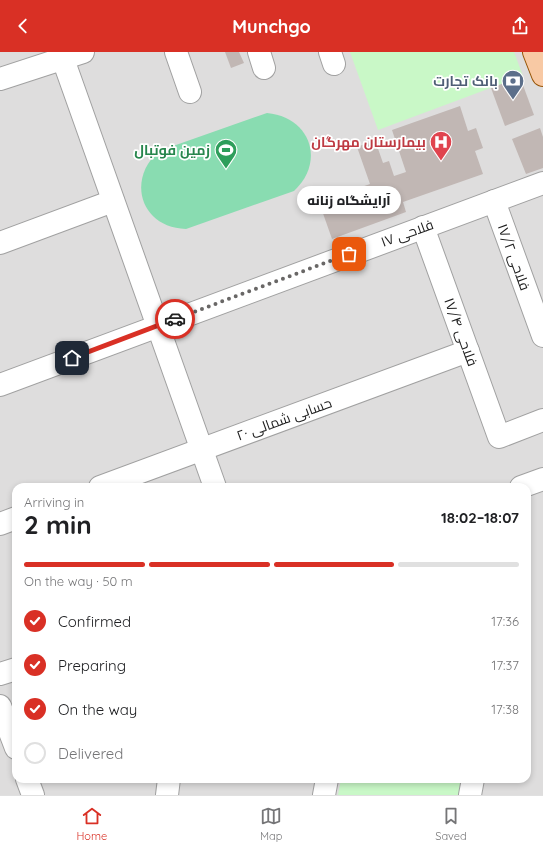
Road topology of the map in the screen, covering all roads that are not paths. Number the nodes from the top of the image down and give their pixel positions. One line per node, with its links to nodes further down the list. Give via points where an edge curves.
1 (176, 52): 6 (street)
2 (534, 52): 4 (main road)
3 (73, 56): 5 (street); 8 (street)
4 (543, 75)
5 (0, 79)
6 (190, 92)
7 (543, 183): 9 (street, فلاحی ۱۷)
8 (113, 201): 11 (street); 12 (street)
9 (494, 201): 10 (street, فلاحی ۱۷); 13 (street, فلاحی ۱۷/۲)
10 (423, 227): 12 (street, فلاحی ۱۷); 14 (street, فلاحی ۱۷/۴)
11 (0, 243)
12 (158, 325): 15 (street, فلاحی ۱۷); 17 (street)
13 (543, 336)
14 (468, 351): 16 (street, فلاحی ۱۷/۴, via 499,437); 17 (street, حسابی شمالی ۲۰)
15 (0, 385)
16 (543, 420)
17 (202, 450): 18 (street, حسابی شمالی ۲۰); 19 (street)
18 (111, 483)
19 (214, 483)
20 (12, 520): 21 (street)
21 (0, 524)
22 (12, 670): 23 (street)
23 (0, 674)
24 (0, 706): 25 (street)
25 (12, 738)
26 (28, 783): 30 (street)
27 (168, 783): 31 (street)
28 (326, 783): 32 (street)
29 (472, 783): 33 (street)
30 (33, 795)
31 (167, 795)
32 (324, 795)
33 (470, 795)

